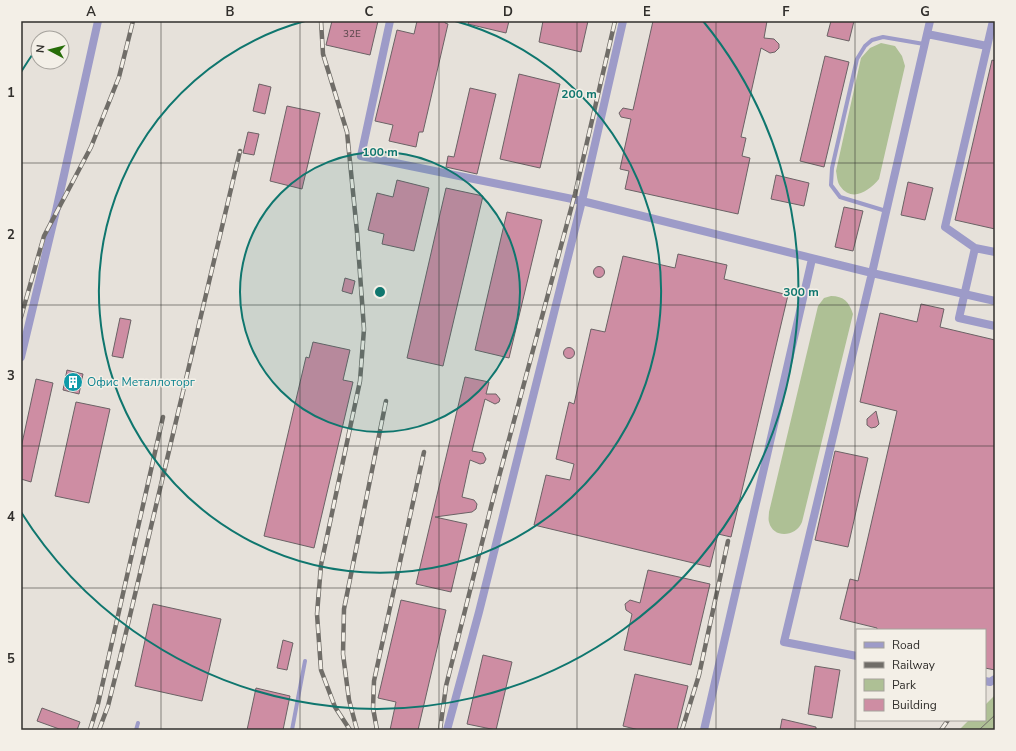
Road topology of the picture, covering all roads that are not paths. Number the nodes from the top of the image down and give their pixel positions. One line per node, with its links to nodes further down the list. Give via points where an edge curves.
1 (98, 21): 18 (street)
2 (390, 21): 9 (street, via 361,156)
3 (623, 21): 9 (street)
4 (930, 21): 6 (street)
5 (993, 21): 8 (street)
6 (927, 34): 7 (street); 8 (street)
7 (924, 44): 10 (street); 10 (lane, via 883,37 872,40 857,59 855,66 832,168 831,185 840,197)
8 (987, 46): 11 (street, via 945,227)
9 (582, 201): 13 (street); 24 (street)
10 (886, 211): 14 (street)
11 (975, 248): 12 (street); 15 (street)
12 (995, 252)
13 (812, 259): 14 (street); 25 (street)
14 (872, 273): 15 (street); 19 (street, via 784,642)
15 (965, 294): 16 (street); 17 (street, via 959,318)
16 (995, 301)
17 (995, 326)
18 (21, 357)
19 (856, 656)
20 (305, 661): 23 (lane)
21 (138, 723): 22 (lane)
22 (136, 730)
23 (292, 730)
24 (447, 730)
25 (704, 730)

